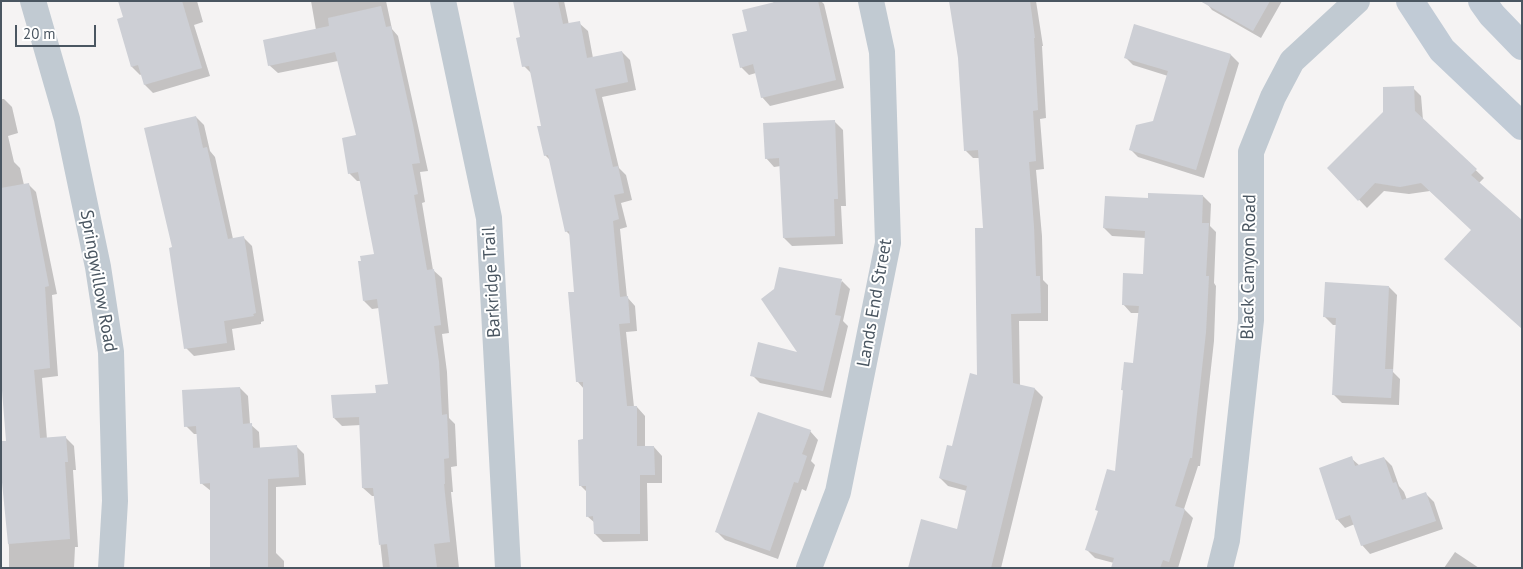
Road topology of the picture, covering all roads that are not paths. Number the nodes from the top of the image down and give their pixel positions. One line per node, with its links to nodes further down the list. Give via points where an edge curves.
1 (33, 1): 9 (street, Springwillow Road, via 67,119 98,267 111,352 115,501)
2 (444, 1): 10 (street, Barkridge Trail, via 489,218)
3 (871, 1): 11 (street, Lands End Street, via 882,52 888,243 838,492)
4 (1357, 1): 12 (street, Black Canyon Road, via 1292,61 1273,97 1251,152 1251,320 1227,540)
5 (1410, 1): 8 (main road, via 1442,50)
6 (1482, 1): 7 (main road)
7 (1522, 46)
8 (1522, 126)
9 (111, 568)
10 (508, 568)
11 (809, 568)
12 (1220, 568)

